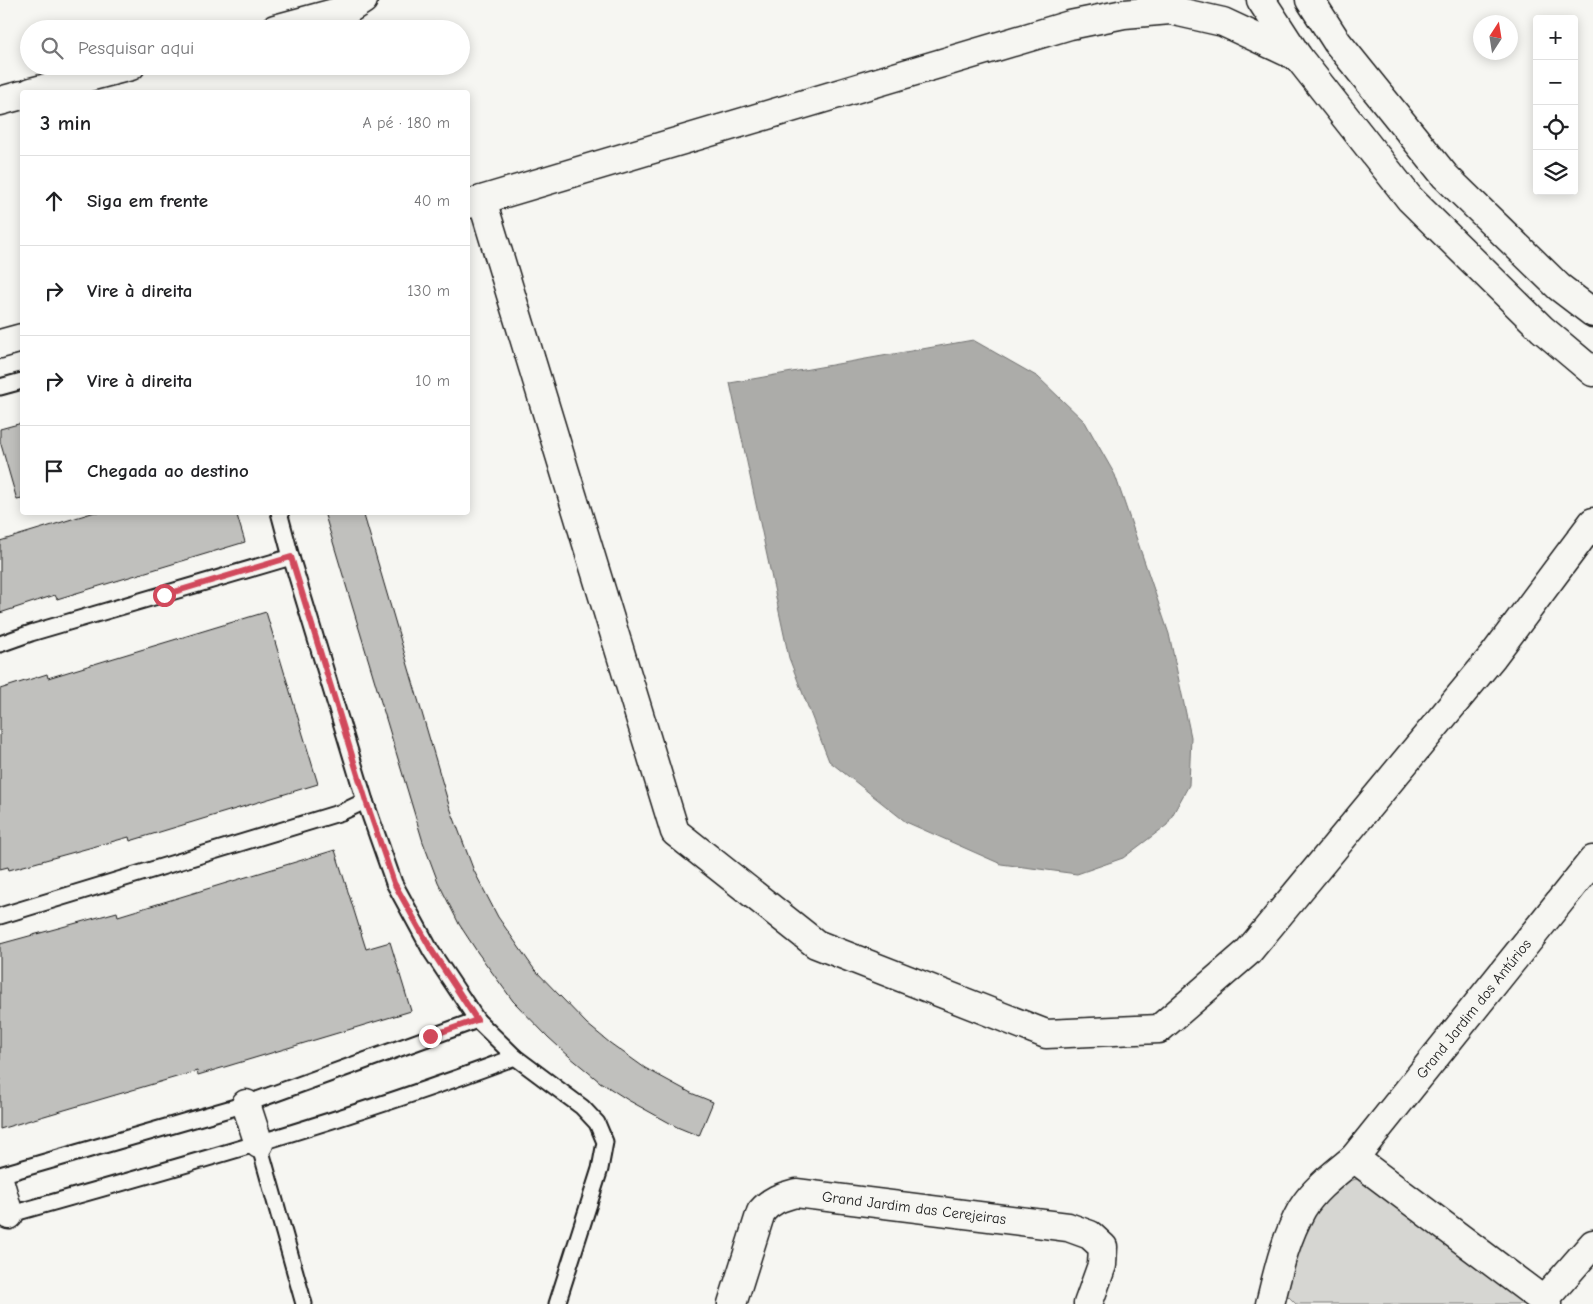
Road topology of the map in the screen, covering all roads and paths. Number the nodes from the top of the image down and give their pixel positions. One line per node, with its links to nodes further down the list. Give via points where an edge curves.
1 (363, 0): 5 (street, via 349,9)
2 (1104, 0): 6 (street)
3 (1261, 0): 7 (street)
4 (1310, 0): 13 (street, via 1337,42 1444,176)
5 (308, 20)
6 (1070, 25): 7 (street, via 1124,14 1170,10 1223,22); 12 (street)
7 (1298, 57): 16 (street, via 1410,199 1542,329)
8 (96, 75): 9 (street)
9 (39, 90)
10 (20, 96): 11 (street)
11 (0, 101)
12 (475, 202): 20 (street, via 676,832 816,944 1046,1034 1159,1029 1248,952 1493,656)
13 (1593, 313)
14 (20, 339): 15 (street)
15 (0, 344)
16 (1593, 372)
17 (20, 382): 18 (lane)
18 (0, 387)
19 (280, 515): 21 (lane)
20 (1593, 522)
21 (291, 557): 22 (lane); 23 (lane)
22 (0, 644)
23 (366, 801): 25 (lane, via 333,815); 26 (lane, via 394,883 432,951)
24 (1593, 860): 30 (street, Grand Jardim dos Antúrios)
25 (0, 916)
26 (477, 1020): 27 (lane); 28 (lane)
27 (515, 1057): 29 (lane); 37 (lane, via 582,1107 597,1123 605,1142 600,1169)
28 (246, 1104): 29 (street); 31 (lane)
29 (260, 1144): 33 (lane); 36 (lane)
30 (1354, 1158): 35 (street); 40 (street, Grand Jardim dos Antúrios, via 1320,1187 1303,1208 1287,1240)
31 (0, 1175)
32 (0, 1183): 33 (street)
33 (4, 1216)
34 (1593, 1244): 35 (street)
35 (1546, 1302)
36 (304, 1304)
37 (557, 1304)
38 (732, 1304): 39 (street, Grand Jardim das Cerejeiras, via 762,1212 779,1197 796,1192 1068,1227 1090,1235 1103,1247 1102,1265)
39 (1088, 1304)
40 (1270, 1304)

